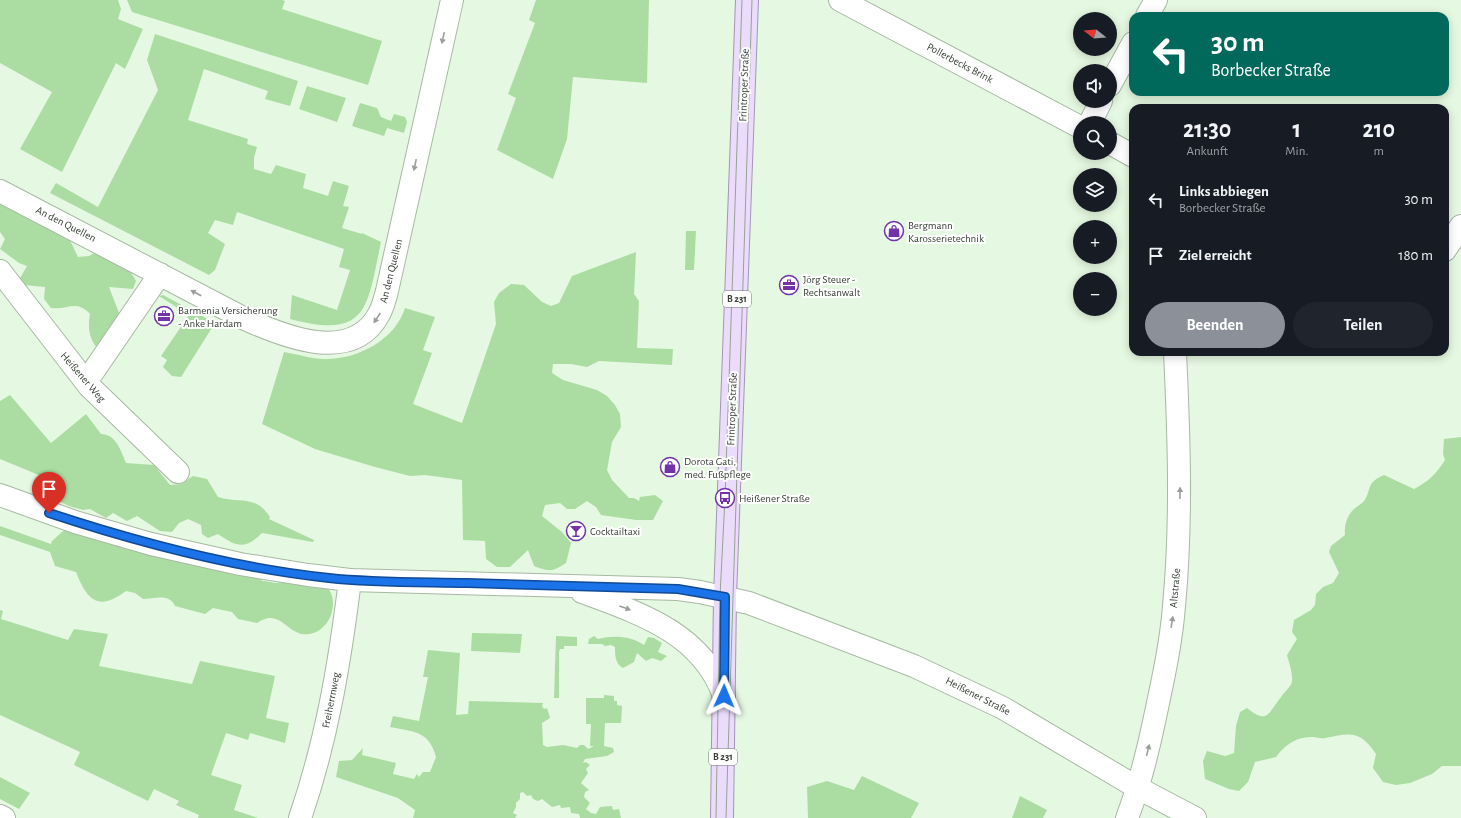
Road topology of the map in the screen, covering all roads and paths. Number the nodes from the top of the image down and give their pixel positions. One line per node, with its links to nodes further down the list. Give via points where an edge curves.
1 (452, 0): 15 (street, An den Quellen, one-way to 15, via 388,291 379,314 369,328 353,337 333,343 291,337 245,319)
2 (747, 0): 22 (main road, Frintroper Straße / B 231)
3 (840, 0): 8 (street, Pollerbecks Brink)
4 (1156, 0): 5 (street)
5 (1149, 12)
6 (1129, 50): 7 (street)
7 (1117, 72)
8 (1073, 123)
9 (1117, 147): 10 (street)
10 (1129, 154)
11 (0, 191): 15 (street, An den Quellen)
12 (1461, 226): 13 (street)
13 (1449, 244)
14 (0, 271): 17 (street, Heißener Weg)
15 (160, 274): 17 (street)
16 (1175, 356): 24 (street, Altstraße, one-way to 16, via 1160,696 1174,607 1180,487)
17 (86, 382): 18 (street, Heißener Weg)
18 (178, 472)
19 (0, 495): 20 (street, via 90,526 185,552 274,571)
20 (350, 580): 21 (street); 27 (street, Freiherrnweg, via 330,711 312,784)
21 (548, 585): 22 (street, Heißener Straße, via 678,589); 23 (street, one-way to 23, via 581,592 632,610 671,630 705,660 719,681)
22 (725, 597): 23 (main road, Frintroper Straße / B 231); 24 (street, Heißener Straße, via 832,633 954,683 1003,708)
23 (724, 696): 28 (main road, Frintroper Straße / B 231)
24 (1138, 788): 29 (street, Altstraße); 30 (street, Heißener Straße)
25 (0, 816): 26 (street)
26 (4, 818)
27 (300, 818)
28 (722, 818)
29 (1127, 818)
30 (1195, 818)

